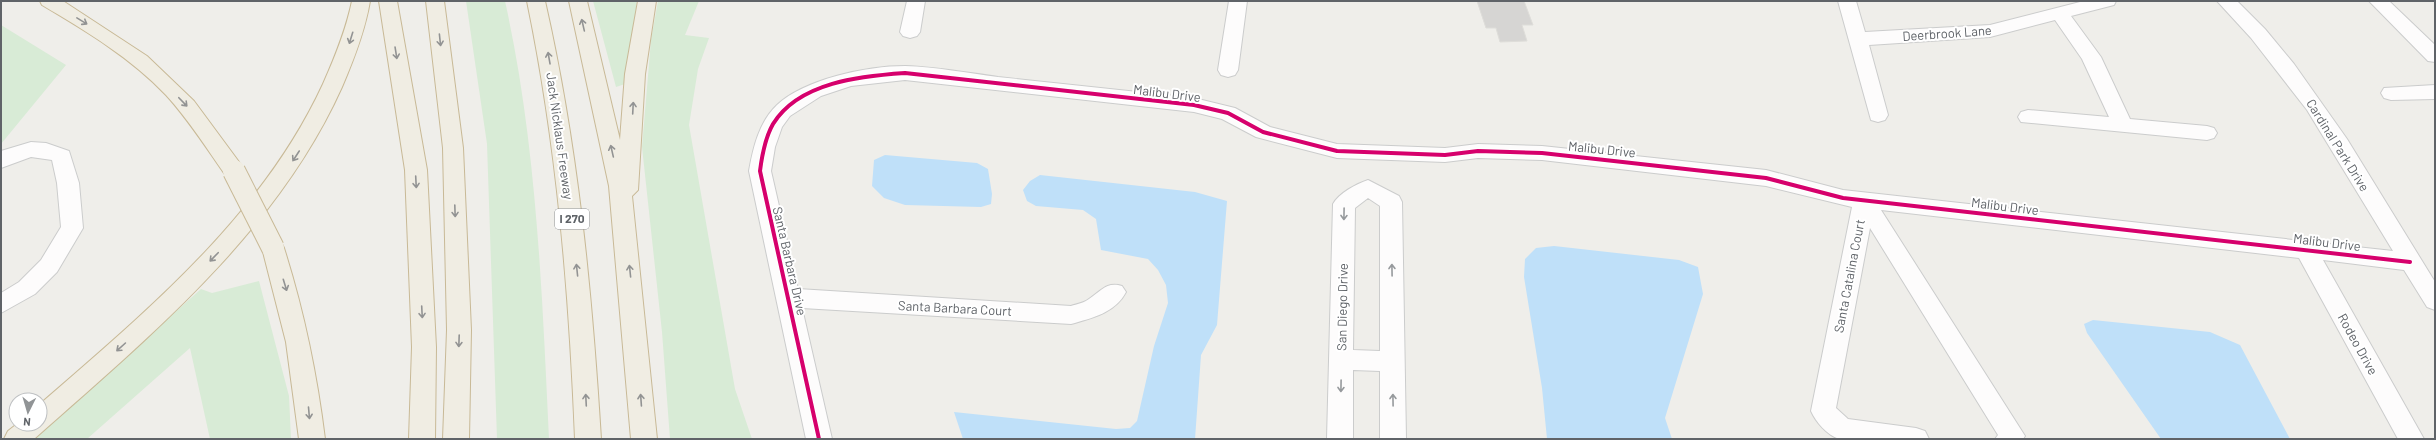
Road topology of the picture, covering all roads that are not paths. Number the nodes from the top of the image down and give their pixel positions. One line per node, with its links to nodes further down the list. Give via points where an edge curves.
1 (49, 1): 44 (highway, one-way to 44, bridge, via 102,33 147,67 187,106 234,171 273,248 297,331)
2 (361, 1): 40 (highway, one-way to 40, via 333,89 318,120 273,189 218,254 146,324)
3 (388, 1): 45 (highway, one-way to 45, via 416,170 424,347)
4 (435, 1): 46 (highway, one-way to 46, via 453,148 459,330)
5 (536, 1): 47 (highway, Jack Nicklaus Freeway / I 270, one-way to 5, via 582,316 567,174 549,57)
6 (578, 1): 31 (highway, one-way to 6, via 620,186)
7 (647, 1): 31 (highway, one-way to 7, via 635,74)
8 (916, 1): 15 (street)
9 (1238, 1): 19 (street)
10 (1847, 1): 16 (street)
11 (2107, 1): 14 (street, Deerbrook Lane)
12 (2226, 1): 33 (street, Cardinal Park Drive, via 2280,58 2322,116)
13 (2378, 1): 17 (street)
14 (2059, 13): 16 (street, Deerbrook Lane, via 1990,31); 25 (street, via 2090,58)
15 (910, 32)
16 (1857, 39): 23 (street)
17 (2428, 40): 18 (street)
18 (2435, 56)
19 (1228, 70)
20 (2435, 92): 21 (street)
21 (2391, 94)
22 (799, 98): 27 (street, Malibu Drive, via 850,80 877,74 905,73 1194,105 1228,113 1263,132 1285,139 1337,151); 35 (street, Santa Barbara Drive, via 773,123 763,148 760,171)
23 (1878, 115)
24 (2028, 117): 25 (street)
25 (2123, 125): 26 (street)
26 (2207, 133)
27 (1367, 153): 29 (street); 30 (street, Malibu Drive, via 1542,153 1766,178)
28 (1, 160): 37 (street, via 13,153 29,149 45,149 62,156 68,183 72,228 49,266 27,288)
29 (1368, 188): 38 (street, San Diego Drive, one-way to 38, via 1344,204); 39 (street, one-way to 29, via 1391,202)
30 (1864, 201): 32 (street, Malibu Drive); 42 (street, Santa Catalina Court); 52 (street, Santa Catalina Court, via 1823,411 1841,429)
31 (624, 217): 48 (highway, one-way to 31)
32 (2305, 249): 33 (street, Malibu Drive); 53 (street, Rodeo Drive)
33 (2410, 262): 36 (street, Cardinal Park Drive)
34 (1114, 292): 35 (street, Santa Barbara Court, via 1096,307 1071,314)
35 (789, 298): 49 (street, Santa Barbara Drive)
36 (2435, 301)
37 (1, 304)
38 (1341, 359): 39 (street); 50 (street, San Diego Drive, one-way to 50)
39 (1392, 362): 51 (street, one-way to 39)
40 (48, 412)
41 (25, 432): 43 (highway)
42 (2011, 438)
43 (18, 439)
44 (312, 439)
45 (422, 439)
46 (456, 439)
47 (588, 439)
48 (644, 439)
49 (819, 439)
50 (1340, 439)
51 (1393, 439)
52 (1916, 439)
53 (2410, 439)

